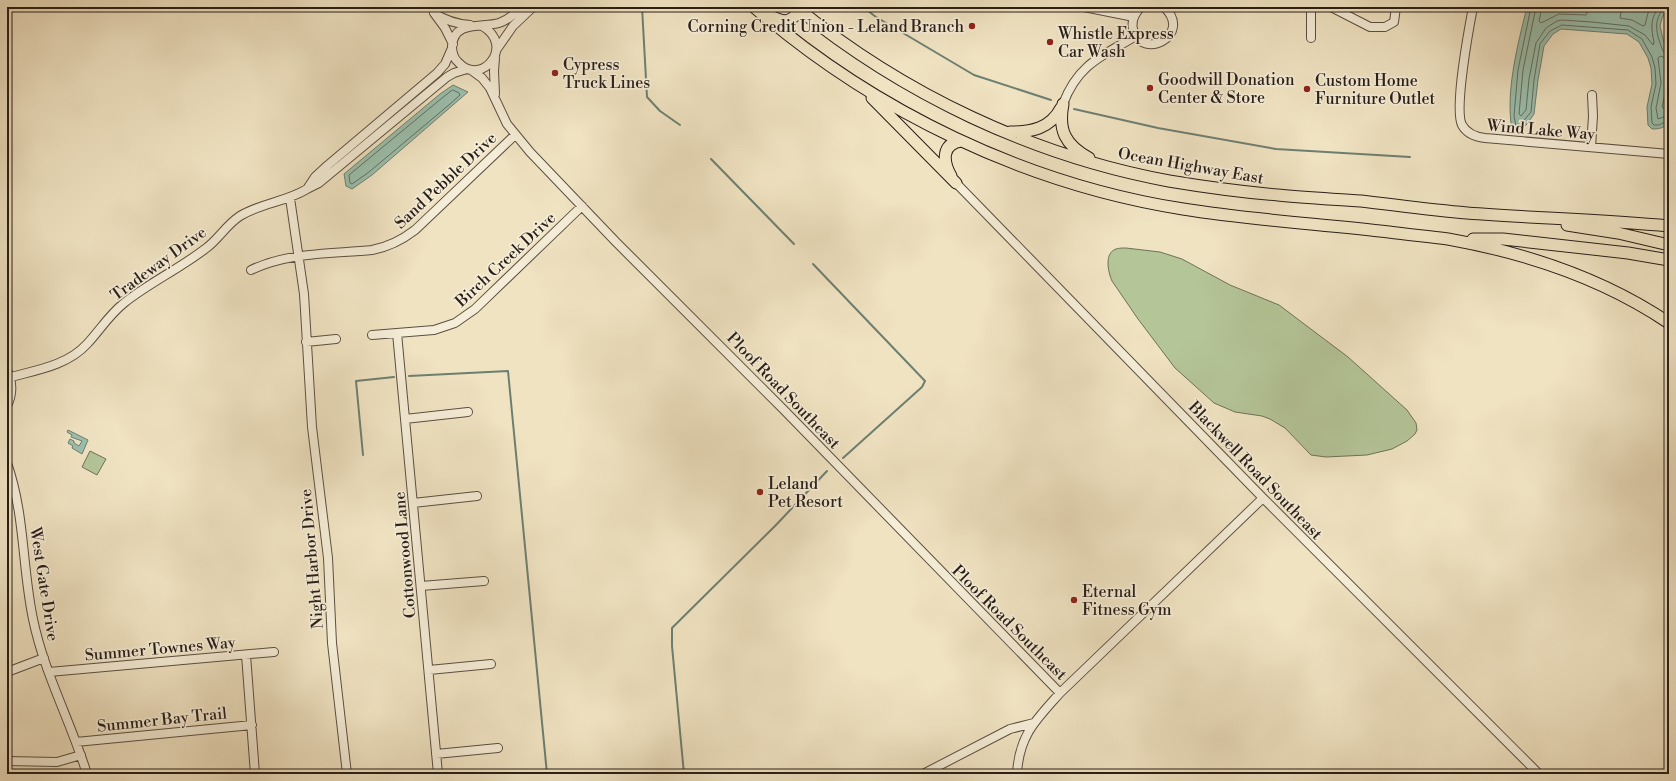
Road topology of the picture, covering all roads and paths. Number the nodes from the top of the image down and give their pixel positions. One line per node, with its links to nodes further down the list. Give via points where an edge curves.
1 (521, 7): 14 (street, via 509,19 500,23)
2 (533, 7): 18 (street, via 513,26)
3 (1084, 7): 13 (street)
4 (1141, 7): 13 (street)
5 (1164, 7): 15 (street, via 1173,20 1170,35 1154,44 1147,44)
6 (1311, 7): 16 (street)
7 (1331, 7): 8 (street, via 1370,27 1386,27 1394,22)
8 (1396, 7)
9 (1473, 7): 27 (street, Wind Lake Way, via 1460,109 1461,121 1468,133 1479,138)
10 (798, 8): 11 (highway, via 795,17 783,21); 24 (highway, Ocean Highway East, via 882,69)
11 (756, 9): 20 (highway, via 798,43)
12 (431, 10): 14 (street, via 444,20); 17 (street, via 445,28)
13 (1134, 17): 15 (street, via 1132,24)
14 (478, 26): 17 (street, via 463,28 454,38); 18 (street, via 493,35)
15 (1136, 36): 23 (street, via 1099,57 1083,70 1071,85)
16 (1310, 38)
17 (452, 46): 19 (street, via 456,61); 31 (street, Tradeway Drive, via 445,64 437,73 328,165)
18 (496, 52): 19 (street, via 486,67 478,70); 22 (street, Ploof Road Southeast)
19 (469, 69): 22 (street, Ploof Road Southeast, via 482,78); 31 (street, Tradeway Drive, via 447,77 319,183)
20 (857, 84): 26 (highway, via 920,121); 30 (highway)
21 (1592, 95): 27 (street)
22 (496, 101): 25 (street, Ploof Road Southeast)
23 (1063, 104): 24 (highway, via 1058,114 1043,127); 29 (highway, via 1061,123 1068,142 1084,156)
24 (1003, 132): 29 (highway, Ocean Highway East)
25 (515, 135): 33 (street, Ploof Road Southeast); 38 (street, Sand Pebble Drive, via 403,239 372,250)
26 (961, 141): 30 (highway, via 950,145 946,152 947,166); 36 (highway, via 1065,181 1153,204)
27 (1591, 147): 28 (street, Wind Lake Way)
28 (1669, 154)
29 (1101, 165): 34 (highway, Ocean Highway East, via 1167,180 1242,191)
30 (956, 183): 52 (street, Blackwell Road Southeast)
31 (307, 189): 32 (street, Tradeway Drive)
32 (290, 198): 38 (street, Night Harbor Drive); 46 (street, Tradeway Drive, via 263,205 239,217 206,249 123,304 76,354 51,366)
33 (582, 206): 42 (street, Birch Creek Drive, via 487,299 465,317 434,330); 63 (street, Ploof Road Southeast)
34 (1501, 215): 35 (highway); 37 (highway, via 1618,233)
35 (1669, 226)
36 (1446, 239): 39 (highway, via 1503,239); 41 (highway, via 1505,251 1569,273 1611,291)
37 (1669, 245)
38 (299, 256): 40 (street, Sand Pebble Drive, via 277,260); 45 (street, Night Harbor Drive)
39 (1669, 260)
40 (251, 270)
41 (1669, 323)
42 (397, 333): 43 (street, Birch Creek Drive); 49 (street, Cottonwood Lane)
43 (372, 335)
44 (336, 339): 45 (street)
45 (306, 342): 73 (street, Night Harbor Drive, via 312,427 328,558 332,643)
46 (9, 374): 47 (street, via 12,388)
47 (7, 406)
48 (468, 412): 49 (street)
49 (405, 419): 53 (street, Cottonwood Lane)
50 (7, 463): 58 (street, West Gate Drive, via 18,504 33,618)
51 (477, 496): 53 (street)
52 (1263, 498): 63 (street); 77 (street, Blackwell Road Southeast)
53 (413, 503): 55 (street, Cottonwood Lane)
54 (484, 581): 55 (street)
55 (421, 586): 60 (street, Cottonwood Lane)
56 (274, 652): 57 (street, Summer Townes Way)
57 (246, 655): 62 (street, Summer Townes Way); 65 (street)
58 (44, 658): 61 (street); 62 (street, West Gate Drive)
59 (491, 664): 60 (street)
60 (429, 670): 68 (street, Cottonwood Lane)
61 (7, 672)
62 (49, 672): 66 (street, West Gate Drive)
63 (1060, 693): 64 (street)
64 (1034, 723): 75 (street, via 1010,729); 76 (street, via 1021,748)
65 (252, 725): 66 (street, Summer Bay Trail); 72 (street)
66 (76, 742): 69 (street, West Gate Drive)
67 (498, 748): 68 (street)
68 (436, 754): 74 (street, Cottonwood Lane)
69 (81, 755): 70 (street, via 57,762); 71 (street, West Gate Drive)
70 (7, 761)
71 (88, 774)
72 (256, 774)
73 (347, 774)
74 (438, 774)
75 (923, 774)
76 (1018, 774)
77 (1539, 774)

